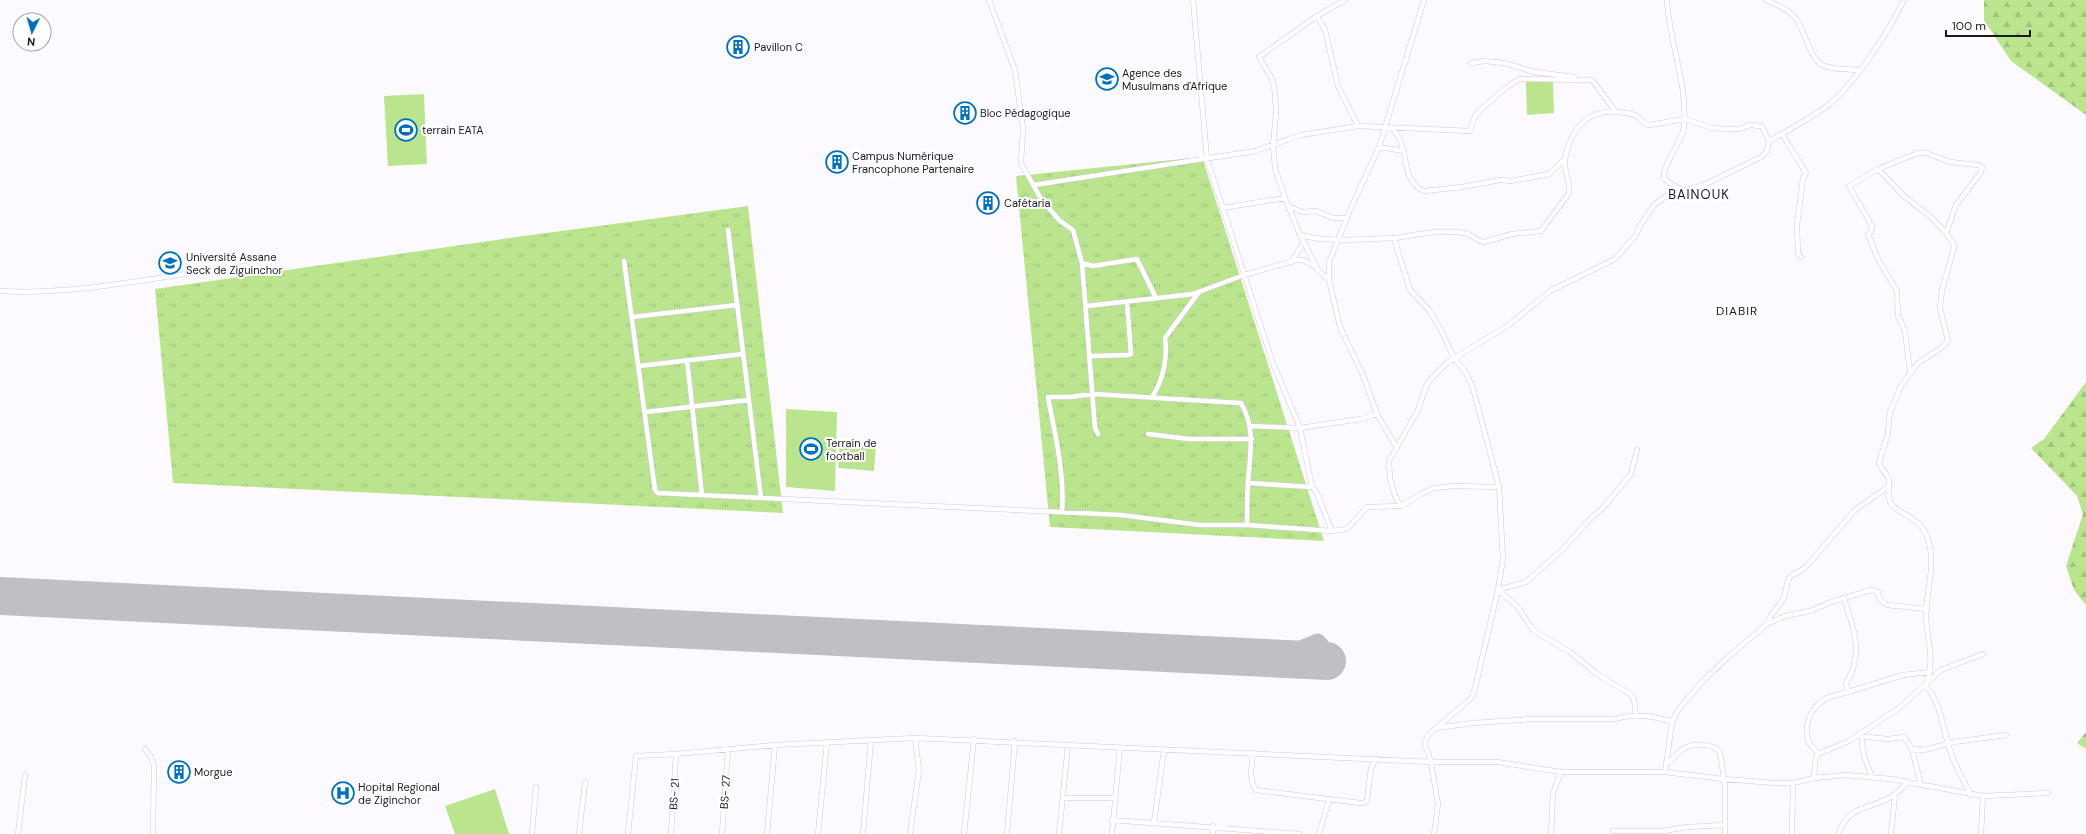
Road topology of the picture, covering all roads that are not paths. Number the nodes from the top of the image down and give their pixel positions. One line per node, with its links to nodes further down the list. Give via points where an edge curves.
1 (989, 0): 25 (street, via 1015,70 1023,128 1021,163)
2 (1193, 0): 22 (street)
3 (1345, 0): 8 (street)
4 (1424, 0): 15 (street)
5 (1667, 0): 13 (street, via 1684,99)
6 (1766, 0): 10 (street, via 1797,19 1821,64)
7 (1904, 0): 10 (street)
8 (1317, 16): 14 (street, via 1325,30 1338,86); 19 (street, via 1259,57 1272,79 1275,92)
9 (1471, 63): 11 (street, via 1504,62 1535,72)
10 (1859, 70): 17 (street, via 1826,106)
11 (1581, 79): 12 (street, via 1594,81); 16 (street, via 1519,79 1479,111 1470,131)
12 (1616, 112): 13 (street, via 1637,116 1646,125); 23 (street, via 1598,113 1584,121 1572,139)
13 (1685, 119): 18 (street, via 1711,128 1727,130 1750,125 1762,126); 26 (street, via 1682,138 1663,173 1666,179)
14 (1358, 126): 15 (street); 19 (street, via 1301,135)
15 (1385, 129): 16 (street); 20 (street)
16 (1393, 129): 21 (street)
17 (1782, 134): 18 (street); 37 (street, via 1806,173 1803,178 1797,225 1798,253)
18 (1769, 141): 26 (street, via 1767,152 1761,157 1704,185)
19 (1273, 146): 22 (street); 27 (street, via 1274,164)
20 (1379, 147): 21 (street); 30 (street)
21 (1404, 151): 23 (street, via 1408,176 1424,191 1549,174)
22 (1207, 159): 25 (street); 29 (street)
23 (1565, 160): 34 (street, via 1569,193 1541,231 1512,234 1484,242 1470,234 1456,232)
24 (1878, 169): 32 (street); 32 (street, via 1922,152 1950,162 1981,165 1981,172 1956,205); 57 (street, via 1849,188 1872,226 1868,234 1878,259 1897,291 1898,316 1905,331)
25 (1034, 185): 40 (street, via 1050,210 1073,230)
26 (1683, 191): 54 (street, via 1666,196 1654,205 1636,235 1615,259 1550,291 1510,324)
27 (1285, 198): 28 (street); 29 (street)
28 (1289, 207): 30 (street, via 1304,212 1316,210 1333,218); 33 (street)
29 (1222, 208): 43 (street)
30 (1347, 218): 35 (street)
31 (728, 230): 49 (street)
32 (1946, 233): 57 (street, via 1954,248 1942,290 1940,308 1948,341)
33 (1300, 235): 35 (street); 36 (street)
34 (1394, 238): 35 (street); 54 (street, via 1410,290 1429,310)
35 (1337, 240): 44 (street, via 1329,259)
36 (1304, 242): 39 (street); 42 (street)
37 (1801, 257)
38 (624, 261): 51 (street)
39 (1291, 262): 42 (street, via 1303,260); 43 (street)
40 (1082, 263): 47 (street, via 1093,266 1137,259); 50 (street)
41 (246, 266): 45 (street, via 189,272 83,289 48,292)
42 (1316, 267): 44 (street)
43 (1244, 275): 46 (street); 65 (street, via 1272,361)
44 (1329, 280): 63 (street, via 1340,327 1363,375)
45 (0, 291)
46 (1199, 292): 47 (street); 59 (street, via 1165,338 1166,348 1159,387)
47 (1156, 298): 48 (street)
48 (1127, 302): 50 (street); 53 (street, via 1130,354)
49 (737, 305): 51 (street); 52 (street)
50 (1087, 306): 53 (street)
51 (632, 317): 56 (street)
52 (743, 354): 55 (street); 60 (street)
53 (1091, 356): 58 (street)
54 (1454, 358): 69 (street, via 1427,384 1418,410); 74 (street, via 1466,373 1473,388)
55 (687, 360): 56 (street); 61 (street)
56 (639, 366): 62 (street)
57 (1910, 372): 72 (street, via 1894,399 1888,433 1879,460 1879,465 1888,477)
58 (1094, 394): 59 (street); 66 (street, via 1095,428); 78 (street, via 1069,398 1048,397 1064,492)
59 (1152, 397): 64 (street, via 1180,401 1241,403)
60 (749, 400): 61 (street); 76 (street)
61 (692, 407): 62 (street); 75 (street)
62 (646, 412): 75 (street, via 656,492)
63 (1377, 414): 65 (street, via 1361,419); 69 (street)
64 (1250, 426): 65 (street); 68 (street)
65 (1300, 428): 73 (street)
66 (1098, 434)
67 (1148, 434): 68 (street, via 1189,438)
68 (1252, 439): 71 (street)
69 (1397, 448): 77 (street, via 1389,461 1389,468 1395,496)
70 (1637, 450): 81 (street, via 1626,480 1561,551 1526,582)
71 (1248, 482): 73 (street); 79 (street)
72 (1889, 486): 83 (street, via 1890,503 1915,520 1926,533 1930,545); 84 (street, via 1855,510 1805,568 1791,576 1784,598)
73 (1312, 487): 80 (street)
74 (1499, 487): 77 (street, via 1434,488); 81 (street, via 1503,559)
75 (702, 495): 76 (street)
76 (761, 498): 78 (street)
77 (1401, 506): 80 (street, via 1367,507 1347,529)
78 (1062, 512): 79 (street, via 1127,516 1200,525)
79 (1247, 525): 80 (street)
80 (1332, 531)
81 (1498, 590): 89 (street, via 1517,606 1533,630 1570,652 1597,674 1630,694 1634,699); 91 (street, via 1472,697)
82 (1844, 599): 83 (street, via 1871,590 1878,592 1880,600 1887,605); 84 (street); 88 (street, via 1857,647 1851,674 1846,683)
83 (1927, 609): 86 (street, via 1932,656)
84 (1767, 624): 90 (street, via 1702,682 1678,710)
85 (1983, 654): 87 (street, via 1946,667)
86 (1930, 672): 87 (street); 88 (street, via 1903,675)
87 (1926, 684): 93 (street, via 1899,708); 100 (street, via 1941,714)
88 (1848, 692): 110 (street, via 1828,697 1810,713 1808,740)
89 (1636, 716): 90 (street, via 1661,718); 91 (street, via 1626,715 1610,719 1532,719)
90 (1672, 722): 113 (street)
91 (1436, 728): 112 (street, via 1428,735 1425,744)
92 (2006, 735): 100 (street)
93 (1856, 736): 94 (street); 110 (street, via 1842,745)
94 (1861, 737): 106 (street, via 1904,737); 117 (street, via 1864,756)
95 (916, 738): 96 (street); 97 (street); 147 (street, via 919,770)
96 (872, 740): 98 (street); 146 (street)
97 (974, 740): 99 (street); 148 (street)
98 (827, 742): 101 (street); 145 (street)
99 (1015, 742): 102 (street); 149 (street)
100 (1948, 743): 106 (street, via 1930,749); 127 (street)
101 (775, 745): 105 (street); 144 (street)
102 (1068, 745): 103 (street); 129 (street)
103 (1120, 747): 107 (street); 130 (street)
104 (145, 749): 138 (street, via 154,766)
105 (728, 749): 109 (street); 143 (street, BS- 27)
106 (1912, 749): 123 (street)
107 (1164, 750): 108 (street); 133 (street)
108 (1253, 753): 111 (street); 131 (street, via 1251,776 1252,785 1256,790)
109 (676, 754): 141 (street, via 636,756); 142 (street, BS- 21)
110 (1818, 754): 118 (street)
111 (1376, 759): 112 (street); 131 (street, via 1371,768 1366,802)
112 (1431, 762): 114 (street, via 1497,762); 155 (street, via 1438,804)
113 (1666, 764): 115 (street); 119 (street, via 1673,761 1682,749 1707,745 1720,752)
114 (1561, 772): 115 (street); 156 (street, via 1553,793)
115 (1665, 772): 119 (street)
116 (25, 775): 137 (street)
117 (1872, 777): 118 (street, via 1845,774); 121 (street)
118 (1814, 778): 122 (street)
119 (1723, 779): 122 (street); 134 (street)
120 (585, 782): 140 (street)
121 (1907, 783): 123 (street); 126 (street)
122 (1793, 784): 158 (street)
123 (1920, 785): 127 (street)
124 (536, 787): 139 (street)
125 (2048, 793): 128 (street)
126 (1895, 795): 159 (street, via 1849,816); 160 (street)
127 (1972, 795): 128 (street)
128 (1983, 796): 161 (street)
129 (1063, 798): 130 (street); 150 (street)
130 (1114, 798): 132 (street)
131 (1328, 800): 154 (street)
132 (1112, 820): 133 (street); 151 (street)
133 (1154, 822): 135 (street)
134 (1725, 825): 136 (street, via 1663,831); 157 (street)
135 (1214, 826): 152 (street); 153 (street)
136 (1613, 831)
137 (18, 834)
138 (153, 834)
139 (532, 834)
140 (579, 834)
141 (628, 834)
142 (671, 834)
143 (722, 834)
144 (766, 834)
145 (818, 834)
146 (863, 834)
147 (910, 834)
148 (964, 834)
149 (1007, 834)
150 (1059, 834)
151 (1112, 834)
152 (1213, 834)
153 (1299, 834)
154 (1319, 834)
155 (1434, 834)
156 (1551, 834)
157 (1725, 834)
158 (1792, 834)
159 (1838, 834)
160 (1891, 834)
161 (1981, 834)

